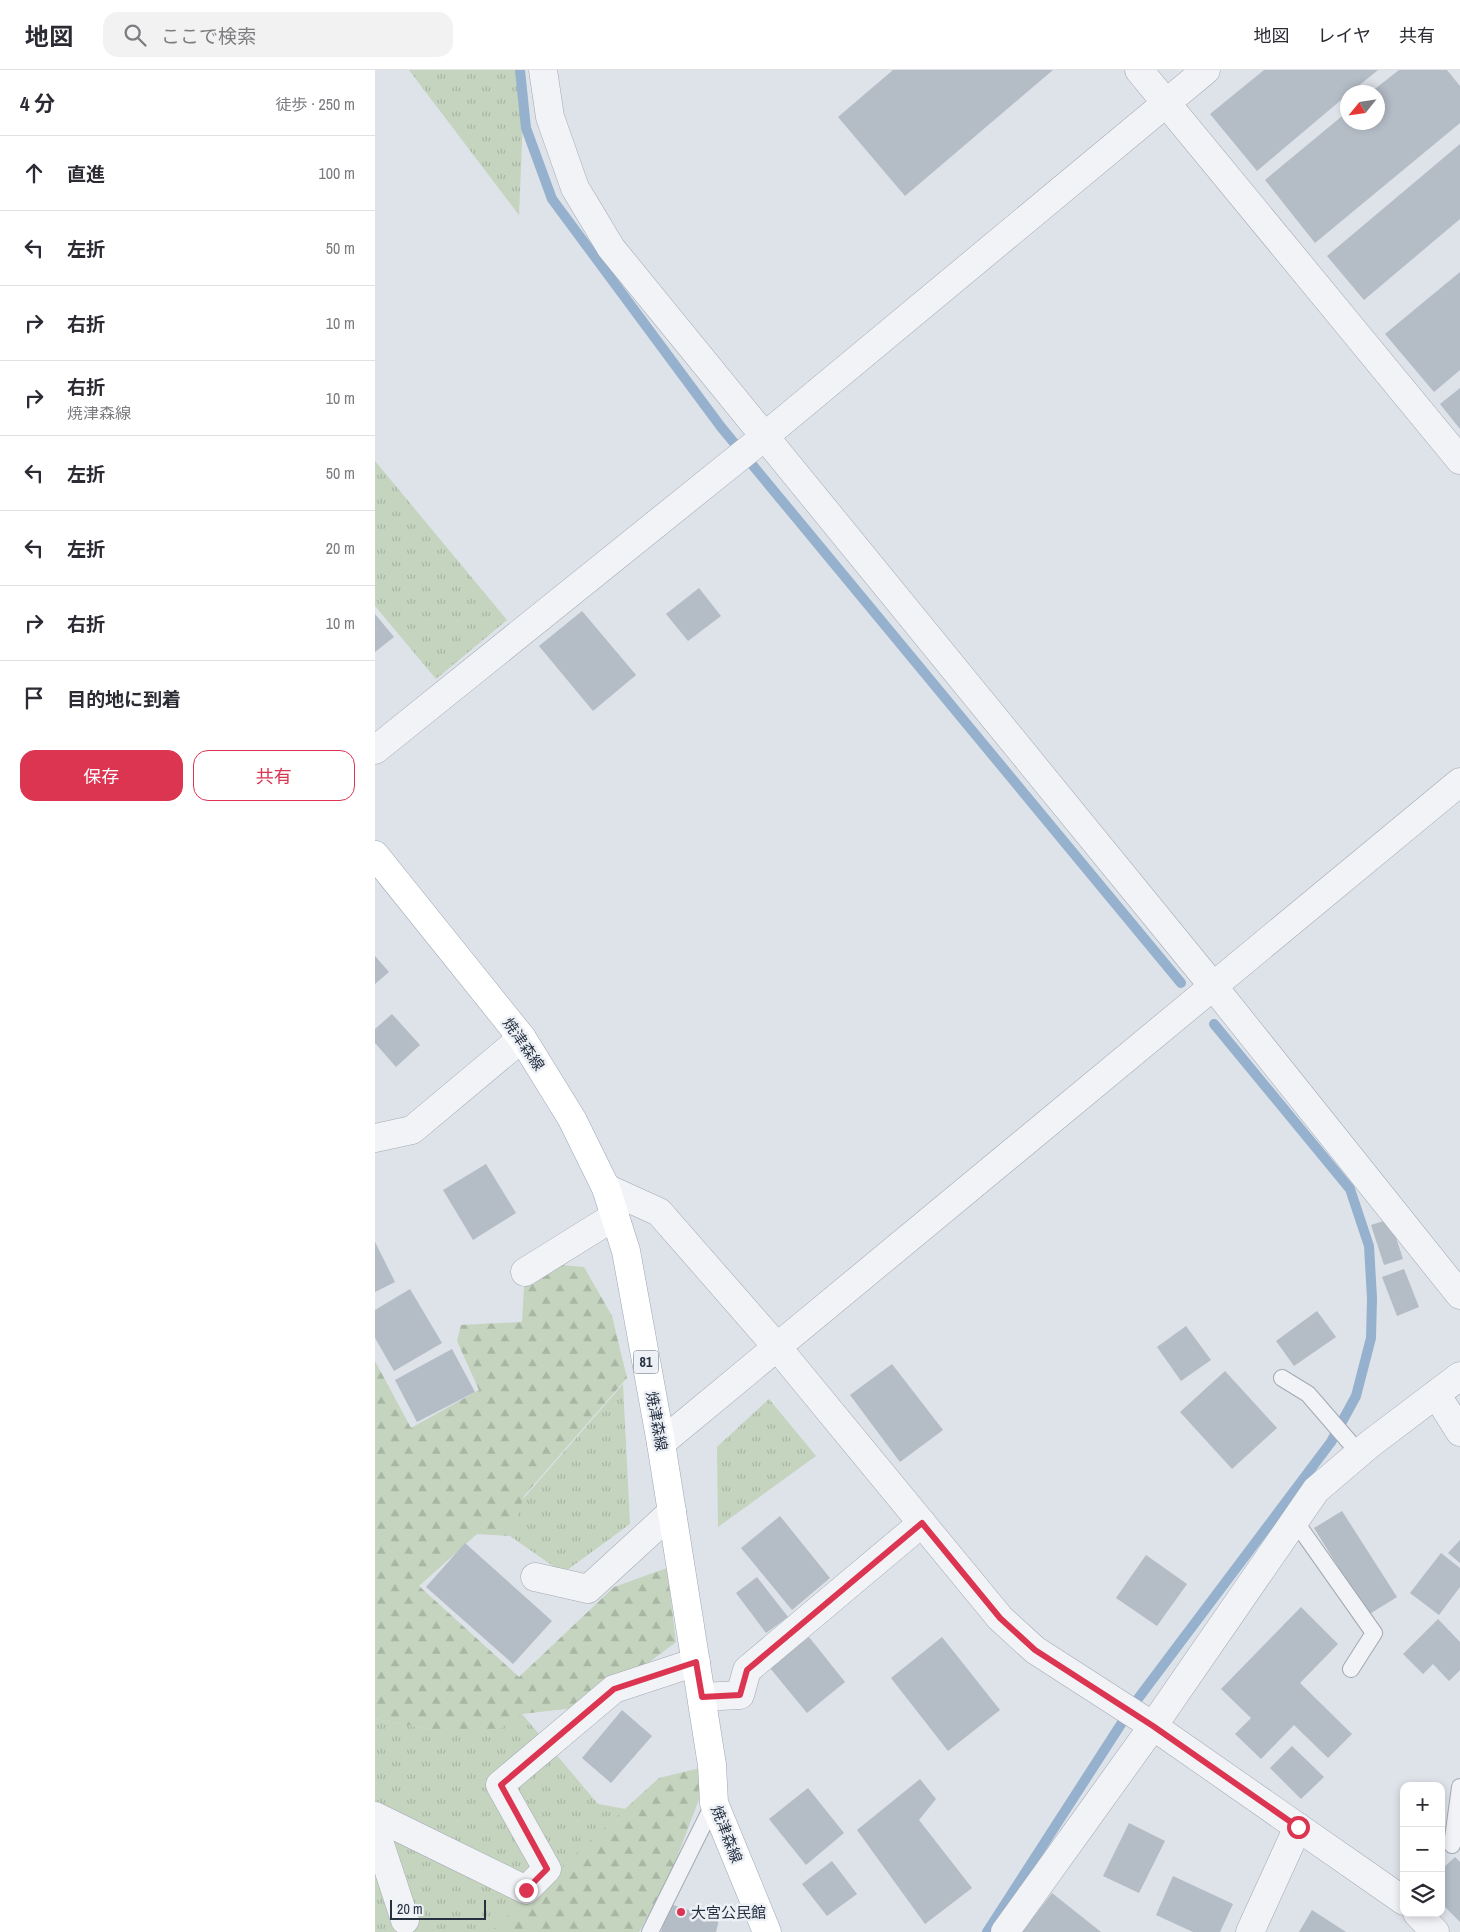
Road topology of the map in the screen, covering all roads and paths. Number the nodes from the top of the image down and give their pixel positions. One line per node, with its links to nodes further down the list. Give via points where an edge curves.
1 (543, 70): 5 (street, via 550,117 575,188 611,248)
2 (1139, 70): 4 (street)
3 (1206, 70): 4 (street)
4 (1166, 103): 5 (street); 6 (street)
5 (758, 441): 7 (street); 10 (street)
6 (1460, 460)
7 (375, 750)
8 (1460, 782): 10 (street)
9 (375, 855): 11 (main road, 焼津森線 / 81)
10 (1213, 986): 16 (street); 17 (street)
11 (522, 1038): 12 (street, via 412,1130); 13 (main road, 焼津森線 / 81, via 572,1119)
12 (375, 1138)
13 (606, 1188): 14 (main road, 焼津森線 / 81); 17 (street, via 659,1212)
14 (615, 1216): 15 (street); 22 (main road, 焼津森線 / 81, via 627,1251)
15 (525, 1272)
16 (1460, 1295)
17 (777, 1347): 22 (street); 26 (street)
18 (1460, 1376): 20 (street)
19 (1282, 1378): 23 (lane, via 1308,1394)
20 (1436, 1394): 21 (street); 23 (street)
21 (1460, 1432)
22 (661, 1443): 24 (main road, 焼津森線 / 81)
23 (1354, 1447): 25 (street, via 1316,1490)
24 (672, 1512): 27 (street, via 588,1589); 28 (main road, 焼津森線 / 81)
25 (1295, 1521): 29 (lane, via 1374,1633); 31 (street)
26 (922, 1523): 30 (street, via 747,1670 740,1695); 31 (street, via 1000,1618 1035,1650)
27 (535, 1577)
28 (696, 1662): 30 (main road, 焼津森線 / 81); 34 (street, via 614,1689 501,1785 547,1869 526,1890)
29 (1351, 1669)
30 (702, 1697): 33 (main road, 焼津森線 / 81)
31 (1153, 1726): 35 (street); 43 (street)
32 (1460, 1787): 37 (lane)
33 (714, 1802): 41 (lane); 42 (main road, 焼津森線 / 81)
34 (375, 1816)
35 (1298, 1827): 38 (street); 44 (street)
36 (375, 1829): 40 (street)
37 (1451, 1849)
38 (1400, 1893)
39 (1421, 1917): 45 (street)
40 (405, 1920)
41 (650, 1932)
42 (767, 1932)
43 (1005, 1932)
44 (1250, 1932)
45 (1435, 1932)

